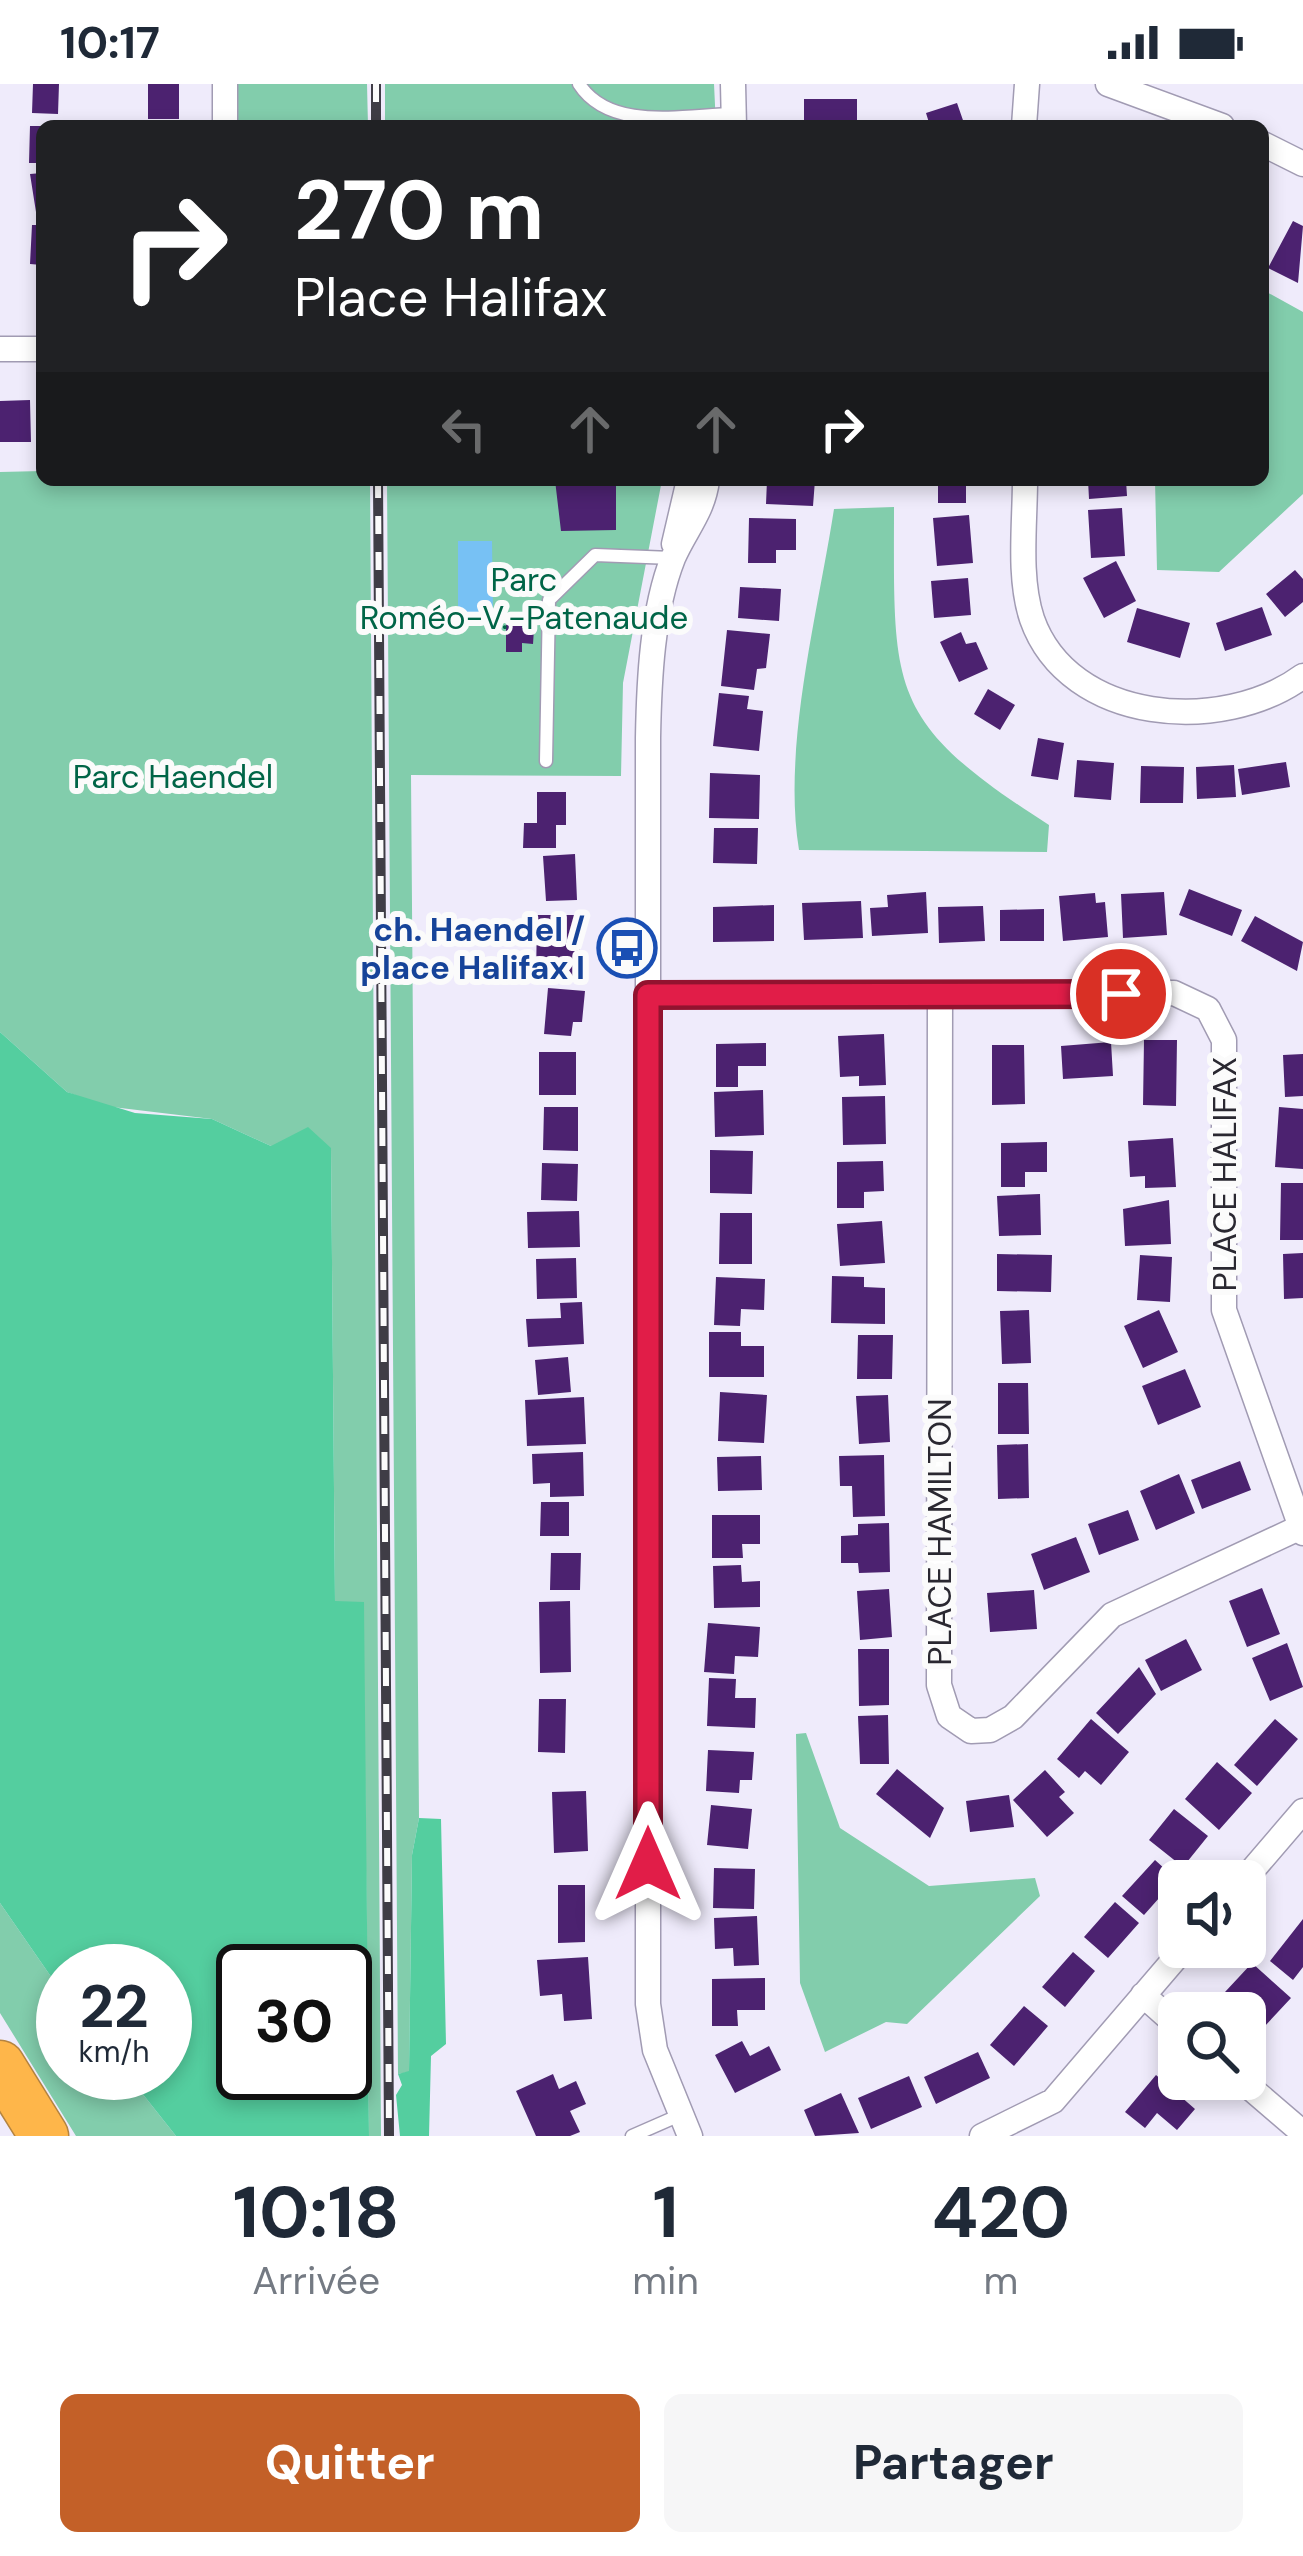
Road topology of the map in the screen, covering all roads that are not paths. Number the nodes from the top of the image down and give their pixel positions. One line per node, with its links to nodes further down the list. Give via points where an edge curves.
1 (225, 84): 6 (street)
2 (580, 84): 7 (lane, via 600,107 620,114)
3 (734, 84): 7 (street)
4 (1027, 84): 8 (street)
5 (1108, 84): 9 (street)
6 (225, 120)
7 (734, 120)
8 (1024, 120)
9 (1206, 120)
10 (1269, 147): 11 (street)
11 (1303, 164)
12 (0, 349): 13 (street)
13 (36, 349)
14 (688, 486): 17 (street)
15 (706, 486): 17 (street)
16 (1025, 486): 18 (street, via 1033,621 1061,666 1088,689 1132,706 1231,707)
17 (673, 559): 19 (lane, via 602,553 549,600); 21 (street, via 649,697)
18 (1303, 676)
19 (546, 761)
20 (940, 994): 21 (street, PLACE HALIFAX); 22 (street, PLACE HALIFAX, via 1174,993 1210,1011 1223,1040 1224,1310); 22 (street, PLACE HAMILTON, via 939,1685 949,1716 971,1731 1002,1725 1112,1615)
21 (648, 995): 30 (street, via 648,2004 655,2050)
22 (1302, 1530)
23 (1303, 1811): 24 (street)
24 (1261, 1860)
25 (1167, 1968): 26 (street)
26 (1143, 1996): 27 (street); 34 (street, via 1053,2101)
27 (1158, 2008)
28 (0, 2065): 32 (highway)
29 (1264, 2100): 31 (street)
30 (686, 2125): 33 (lane)
31 (1303, 2133)
32 (44, 2136)
33 (632, 2136)
34 (982, 2136)

